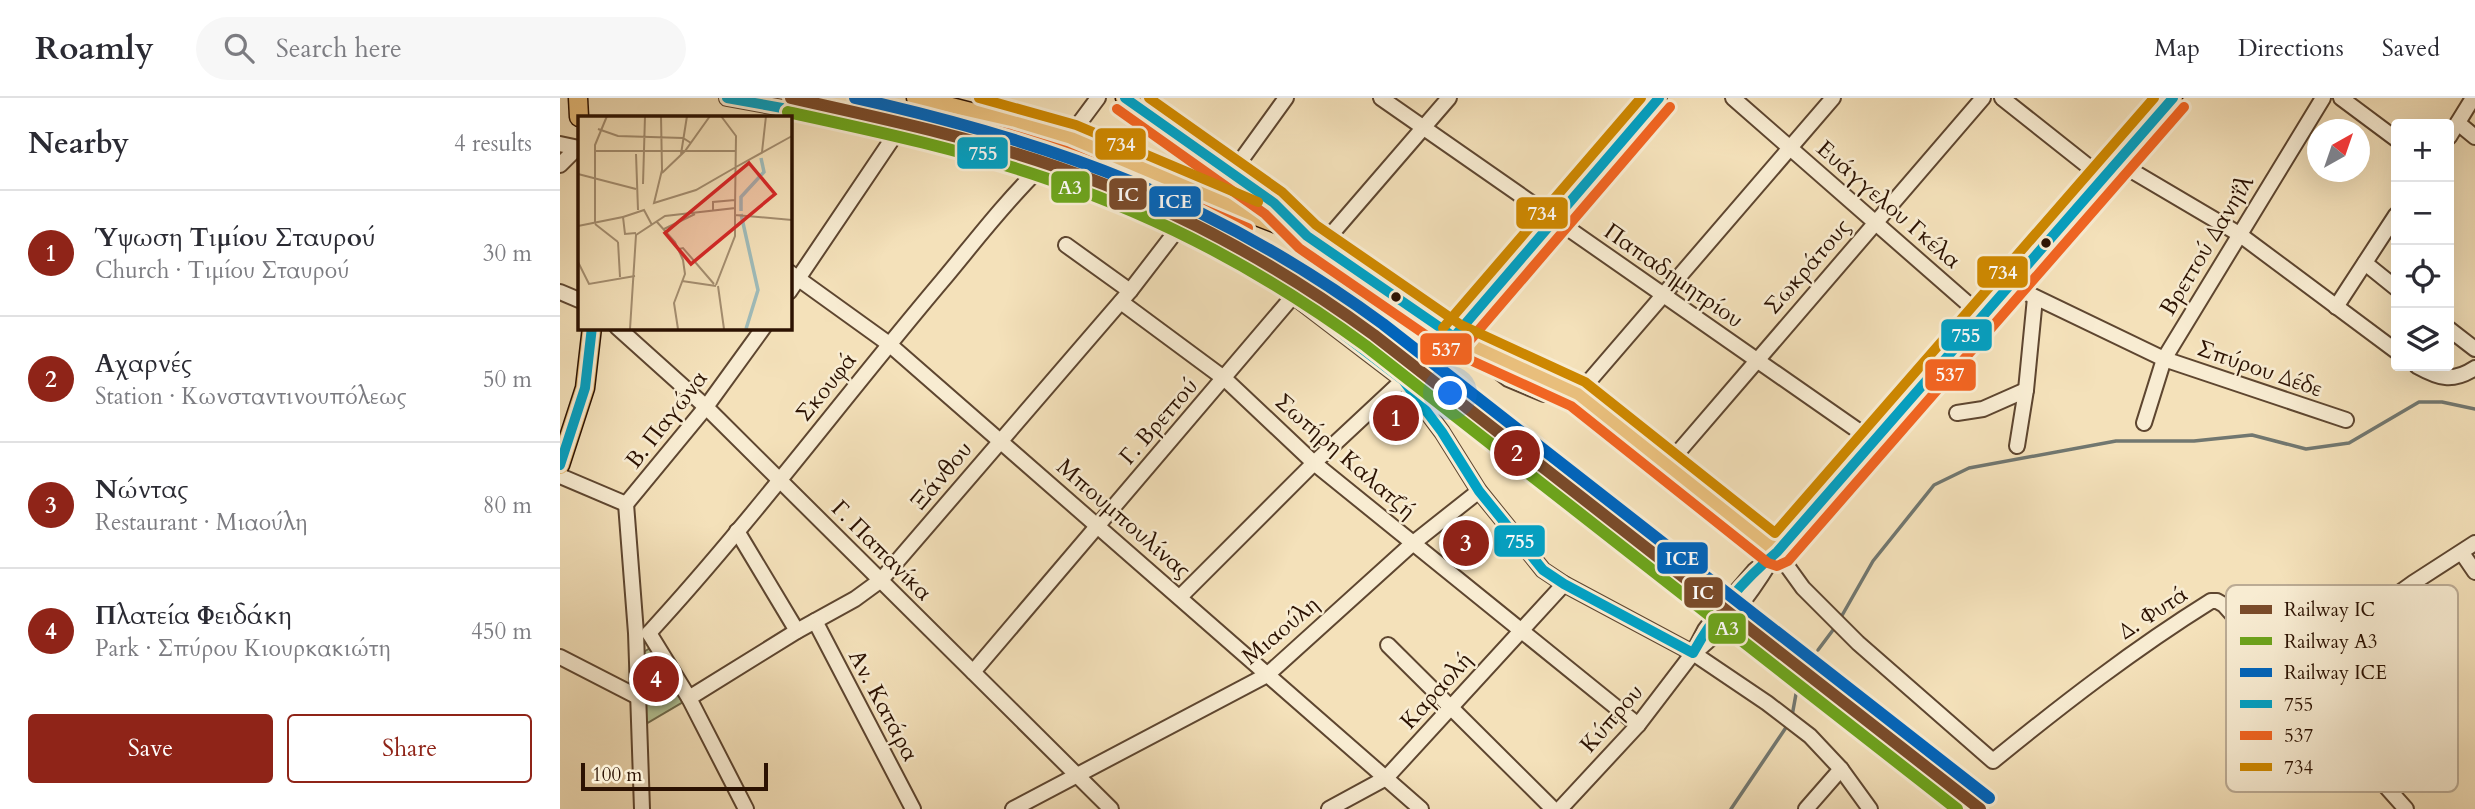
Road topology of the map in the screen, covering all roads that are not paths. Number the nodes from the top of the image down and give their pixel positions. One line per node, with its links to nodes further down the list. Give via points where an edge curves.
1 (727, 98): 19 (street)
2 (916, 98): 22 (main road)
3 (1098, 98): 22 (street)
4 (1125, 98): 30 (main road)
5 (1286, 98): 30 (street)
6 (1381, 98): 18 (street, Παπαδημητρίου)
7 (1449, 98): 18 (street)
8 (1659, 98): 33 (street)
9 (1733, 98): 25 (street, Ευάγγελου Γκέλα)
10 (1833, 98): 25 (street)
11 (1983, 98): 34 (street, Σωκράτους)
12 (2002, 98): 31 (street)
13 (2173, 98): 27 (main road)
14 (2323, 98): 37 (street, Βρεττού Δανηΐλ)
15 (2341, 98): 21 (street)
16 (2473, 98): 17 (street)
17 (2458, 123): 20 (street); 23 (street)
18 (1424, 127): 33 (street, Παπαδημητρίου); 38 (street)
19 (899, 129): 29 (street); 41 (street)
20 (2454, 129)
21 (2391, 135)
22 (1069, 137): 32 (main road)
23 (2475, 137)
24 (560, 144): 26 (street)
25 (1790, 147): 34 (street, Ευάγγελου Γκέλα); 45 (street)
26 (578, 148): 28 (street)
27 (2117, 162): 31 (main road); 37 (street)
28 (560, 165)
29 (1039, 169): 36 (street); 57 (street, Σκουφά)
30 (1232, 173): 32 (street); 38 (main road, via 1274,203)
31 (2103, 178): 43 (main road)
32 (1213, 199): 38 (main road)
33 (1555, 219): 45 (street, Παπαδημητρίου); 56 (street)
34 (1875, 222): 51 (street, Ευάγγελου Γκέλα); 61 (street, Σωκράτους)
35 (2391, 223): 40 (street)
36 (1181, 226): 46 (street, via 1255,267); 47 (street, Ξάνθου)
37 (2239, 234): 50 (street); 60 (street, Βρεττού Δανηΐλ)
38 (1314, 241): 56 (main road)
39 (1066, 245): 47 (street, Σωτήρη Καλατζή)
40 (2365, 263): 42 (street); 50 (street)
41 (794, 275): 57 (street, Μπουμπουλίνας)
42 (2391, 284)
43 (2010, 285): 48 (street, Σπύρου Δέδε); 51 (main road)
44 (560, 292): 49 (street)
45 (1662, 294): 61 (street, Παπαδημητρίου); 67 (street)
46 (1294, 295): 64 (street, Γ. Βρεττού); 65 (street)
47 (1125, 297): 64 (street, Σωτήρη Καλατζή); 72 (street, Ξάνθου)
48 (2035, 298): 60 (street, Σπύρου Δέδε); 66 (street)
49 (578, 300)
50 (2336, 307): 58 (street)
51 (1982, 316): 73 (main road)
52 (592, 329): 77 (main road, via 585,388)
53 (619, 329): 68 (street, Γ. Παπανίκα)
54 (763, 329): 68 (street, Β. Παγώνα)
55 (2454, 333): 59 (street)
56 (1454, 337): 67 (main road)
57 (889, 344): 72 (street, Μπουμπουλίνας); 79 (street, Σκουφά)
58 (2391, 347)
59 (2475, 349)
60 (2164, 359): 70 (street, Σπύρου Δέδε); 71 (street, Βρεττού Δανηΐλ)
61 (1756, 360): 73 (street, Παπαδημητρίου); 76 (street, Σωκράτους)
62 (2475, 368): 63 (street, via 2453,379)
63 (2427, 371)
64 (1225, 379): 75 (street, Σωτήρη Καλατζή); 82 (street, Γ. Βρεττού)
65 (1403, 380): 75 (street); 80 (street)
66 (2026, 390): 69 (street, via 1983,409); 74 (street)
67 (1578, 394): 76 (main road)
68 (706, 407): 79 (street, Γ. Παπανίκα); 81 (street, Β. Παγώνα)
69 (1957, 413)
70 (2346, 420)
71 (2144, 424)
72 (1000, 440): 82 (street, Μπουμπουλίνας); 89 (street, Ξάνθου)
73 (1873, 441): 86 (main road)
74 (2017, 446)
75 (1314, 463): 85 (street, Σωτήρη Καλατζή); 92 (street)
76 (1668, 464): 86 (main road)
77 (560, 465)
78 (560, 476): 81 (street)
79 (779, 479): 83 (street, Σκουφά); 89 (street, Γ. Παπανίκα)
80 (1479, 491): 85 (street, Μιαούλη); 90 (street, via 1543,570)
81 (626, 504): 97 (street)
82 (1097, 526): 92 (street, Μπουμπουλίνας); 101 (street, Γ. Βρεττού)
83 (737, 531): 95 (street); 97 (street, Σκουφά, via 666,616)
84 (2475, 543): 87 (street)
85 (1412, 544): 96 (street, Σωτήρη Καλατζή); 102 (street, Μιαούλη)
86 (1776, 552): 93 (street, Δ. Φυτά, via 1803,588 1844,629 1993,761 2141,646 2211,601); 99 (street, Κύπρου, via 1717,614)
87 (2462, 552): 88 (street); 91 (street)
88 (2475, 572)
89 (881, 580): 94 (street, Ξάνθου); 101 (street, Γ. Παπανίκα)
90 (1564, 584): 96 (street, Καραολή); 99 (street)
91 (2410, 585)
92 (1180, 597): 102 (street, Μπουμπουλίνας)
93 (2226, 607)
94 (815, 621): 95 (street, Ξάνθου); 113 (street, Αν. Κατάρα)
95 (797, 631): 104 (street, Ξάνθου)
96 (1520, 631): 105 (street, Καραολή); 106 (street, Σωτήρη Καλατζή)
97 (642, 633): 103 (street); 104 (street)
98 (1388, 645): 105 (street)
99 (1693, 653): 106 (street, Κύπρου); 107 (street, via 1810,736)
100 (560, 657): 103 (street)
101 (973, 672): 108 (street, Γ. Παπανίκα)
102 (1266, 676): 108 (street, Μιαούλη); 109 (street, Μπουμπουλίνας)
103 (638, 697): 111 (street)
104 (689, 698): 112 (street)
105 (1451, 708): 109 (street, Καραολή); 118 (street)
106 (1638, 725): 119 (street, Κύπρου)
107 (1841, 769): 120 (street); 121 (street)
108 (1079, 776): 114 (street, Μιαούλη); 115 (street, Γ. Παπανίκα)
109 (1386, 778): 116 (street, Καραολή); 117 (street, Μπουμπουλίνας)
110 (2391, 792): 122 (street, Δ. Φυτά)
111 (642, 809)
112 (746, 809)
113 (913, 809)
114 (1013, 809)
115 (1111, 809)
116 (1329, 809)
117 (1421, 809)
118 (1553, 809)
119 (1560, 809)
120 (1806, 809)
121 (1870, 809)
122 (2406, 809)

